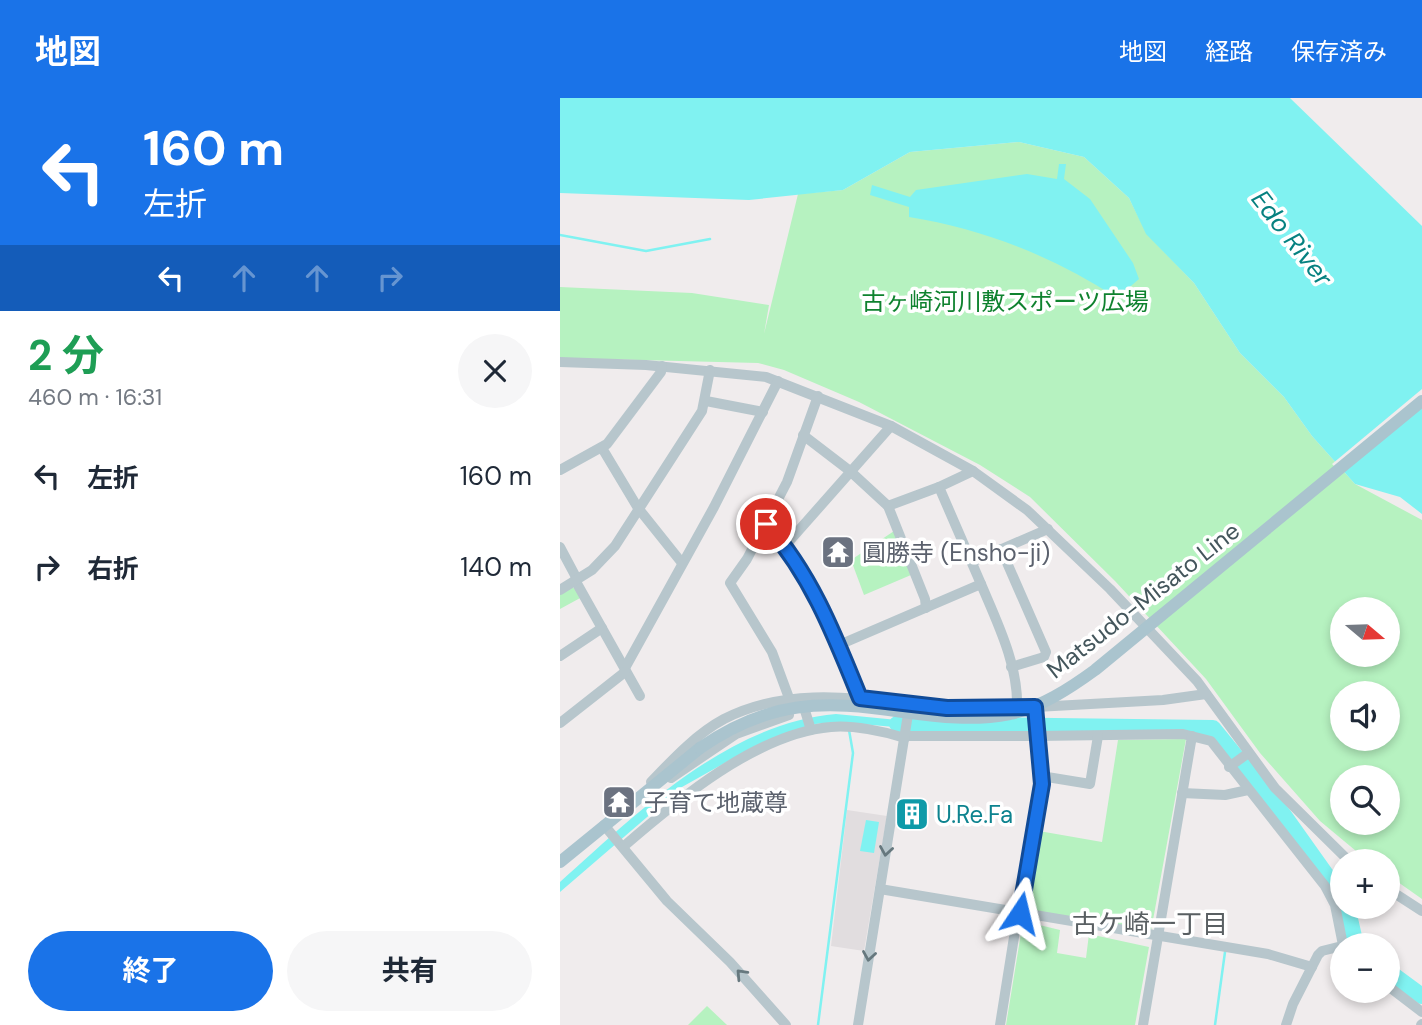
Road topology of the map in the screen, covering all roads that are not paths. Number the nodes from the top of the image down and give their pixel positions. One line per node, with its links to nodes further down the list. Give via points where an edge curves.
1 (560, 362): 2 (street)
2 (662, 366): 3 (street); 11 (street)
3 (710, 370): 4 (street); 6 (street)
4 (778, 381): 5 (street); 8 (street)
5 (818, 396): 9 (street); 10 (street)
6 (706, 401): 8 (street); 17 (street)
7 (1422, 401): 54 (main road, Matsudo-Misato Line, bridge, via 1095,670 1040,703 1010,713 969,718 852,705 797,706 750,719 700,747)
8 (763, 412): 24 (street)
9 (891, 426): 13 (street); 14 (street)
10 (803, 435): 13 (street); 18 (street)
11 (602, 448): 12 (street); 17 (street)
12 (560, 470)
13 (850, 471): 16 (street); 20 (street)
14 (973, 471): 15 (street); 19 (street)
15 (939, 487): 16 (street); 23 (street)
16 (888, 506): 28 (street)
17 (638, 508): 24 (street); 25 (street, via 606,557)
18 (766, 524): 20 (street); 38 (street, via 730,583 772,652)
19 (1048, 529): 22 (street); 34 (street)
20 (785, 546): 30 (street)
21 (560, 547): 25 (street)
22 (1001, 549): 23 (street); 32 (street, via 1046,652 1044,657)
23 (972, 562): 26 (street)
24 (682, 564): 33 (street)
25 (576, 580): 27 (street); 29 (street)
26 (981, 584): 28 (street); 32 (street)
27 (560, 590)
28 (926, 608): 30 (street)
29 (602, 628): 31 (street); 33 (street)
30 (839, 645): 37 (street)
31 (560, 656)
32 (1012, 667): 39 (street)
33 (625, 670): 35 (street); 43 (street)
34 (1206, 694): 41 (street); 49 (street)
35 (640, 696)
36 (802, 697): 37 (street); 38 (street); 42 (street)
37 (856, 697): 40 (street); 42 (street, via 838,707)
38 (789, 698): 54 (street, via 752,706 721,720 681,751)
39 (1017, 709): 40 (street); 41 (street)
40 (909, 710): 48 (street)
41 (1035, 710): 45 (street)
42 (805, 712): 44 (street); 54 (street, via 736,734)
43 (560, 723)
44 (811, 730): 48 (street, via 849,728); 56 (street, via 728,767 667,808)
45 (1036, 735): 46 (street); 48 (street); 51 (street)
46 (1098, 736): 47 (street); 51 (street, via 1090,784)
47 (1192, 736): 50 (street, via 1211,741); 53 (street)
48 (905, 737): 59 (street, one-way to 59)
49 (1247, 754): 50 (street); 57 (street, via 1291,806)
50 (1229, 767): 52 (street)
51 (1041, 776): 62 (street)
52 (1248, 790): 53 (street, via 1225,795); 63 (street, via 1332,898)
53 (1182, 793): 64 (street)
54 (629, 804): 55 (main road, Matsudo-Misato Line)
55 (606, 827): 56 (street); 58 (main road, Matsudo-Misato Line)
56 (623, 847): 69 (street, one-way to 56, via 667,901)
57 (1336, 849)
58 (560, 861)
59 (880, 889): 62 (street); 70 (street, one-way to 70)
60 (1400, 897): 61 (street)
61 (1422, 911)
62 (1019, 913): 64 (street); 71 (street)
63 (1340, 933)
64 (1159, 936): 66 (street, via 1268,954); 72 (street)
65 (1330, 949): 66 (street, via 1322,951)
66 (1312, 967): 73 (street)
67 (1400, 995): 68 (street)
68 (1422, 1012)
69 (786, 1025)
70 (858, 1025)
71 (1000, 1025)
72 (1143, 1025)
73 (1286, 1025)

